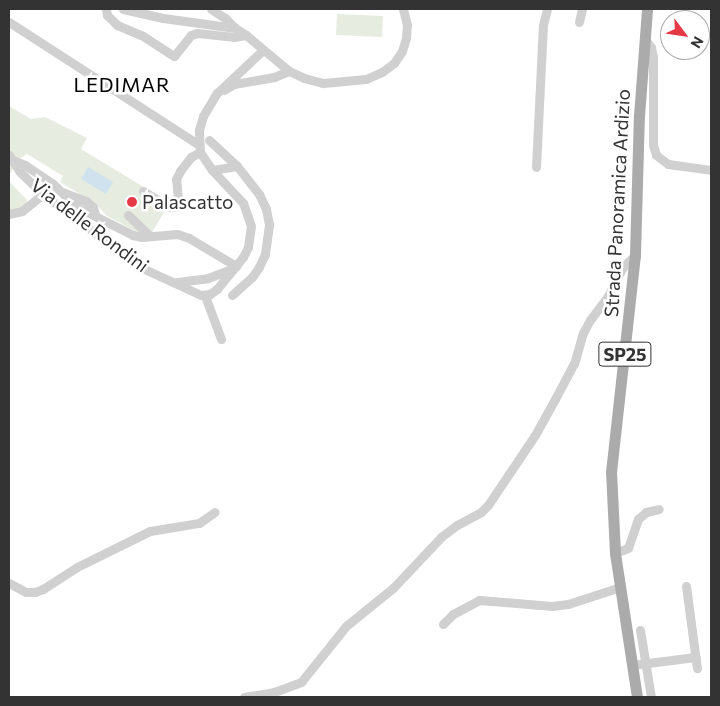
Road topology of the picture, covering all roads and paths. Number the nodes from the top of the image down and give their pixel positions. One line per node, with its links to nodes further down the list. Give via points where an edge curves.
1 (106, 9): 11 (street, via 111,21 174,56 191,35)
2 (123, 9): 10 (street)
3 (211, 9): 10 (street)
4 (403, 9): 14 (street, via 407,25 402,51 382,72 366,79 323,83)
5 (547, 9): 20 (street, via 542,25)
6 (582, 9): 9 (street)
7 (647, 9): 12 (main road, Strada Panoramica Ardizio / SP25)
8 (9, 22): 17 (street)
9 (579, 22)
10 (235, 28): 11 (street)
11 (246, 35): 13 (street)
12 (644, 38): 22 (street, via 651,47 653,145 656,155 668,164); 28 (main road, Strada Panoramica Ardizio / SP25)
13 (263, 50): 14 (street); 15 (street)
14 (289, 71): 15 (street, via 234,84)
15 (217, 93): 17 (street, via 199,130)
16 (209, 140): 19 (street)
17 (200, 149): 21 (street); 23 (street, via 176,179 178,200 174,207)
18 (10, 158): 24 (street, Via delle Rondini); 27 (street, Via delle Rondini, via 46,178 77,207 133,235)
19 (237, 166): 21 (street); 31 (street, via 260,194 266,209 269,240 259,267)
20 (536, 167)
21 (212, 170): 29 (street, via 236,193 248,215 248,247)
22 (711, 170)
23 (143, 191)
24 (43, 194): 25 (street, via 22,211); 30 (street, Via delle Rondini, via 140,267)
25 (9, 214)
26 (128, 215): 27 (street)
27 (150, 236): 29 (street, Via delle Rondini, via 177,234 189,238)
28 (635, 255): 36 (main road, Strada Panoramica Ardizio / SP25, via 611,472); 46 (street, via 590,320 574,364 534,435 481,512 441,537 393,588 346,626 301,682 282,690)
29 (236, 266): 30 (street, via 208,278); 32 (street, via 216,289)
30 (174, 282): 32 (street, Via delle Rondini)
31 (232, 295)
32 (205, 296): 33 (street)
33 (221, 340)
34 (659, 509): 36 (street, via 646,512 638,519 628,548)
35 (215, 512): 37 (street, via 199,523 150,531 76,567 35,592 26,592)
36 (615, 553): 39 (main road, Strada Panoramica Ardizio / SP25)
37 (9, 583)
38 (686, 586): 42 (street)
39 (620, 587): 40 (street, via 552,606 479,600); 44 (main road, Strada Panoramica Ardizio / SP25)
40 (443, 624)
41 (640, 630): 43 (street)
42 (696, 657): 43 (street); 45 (street)
43 (645, 664): 44 (street); 48 (street)
44 (632, 665): 47 (main road, Strada Panoramica Ardizio / SP25)
45 (697, 668)
46 (244, 697)
47 (637, 697)
48 (651, 697)

